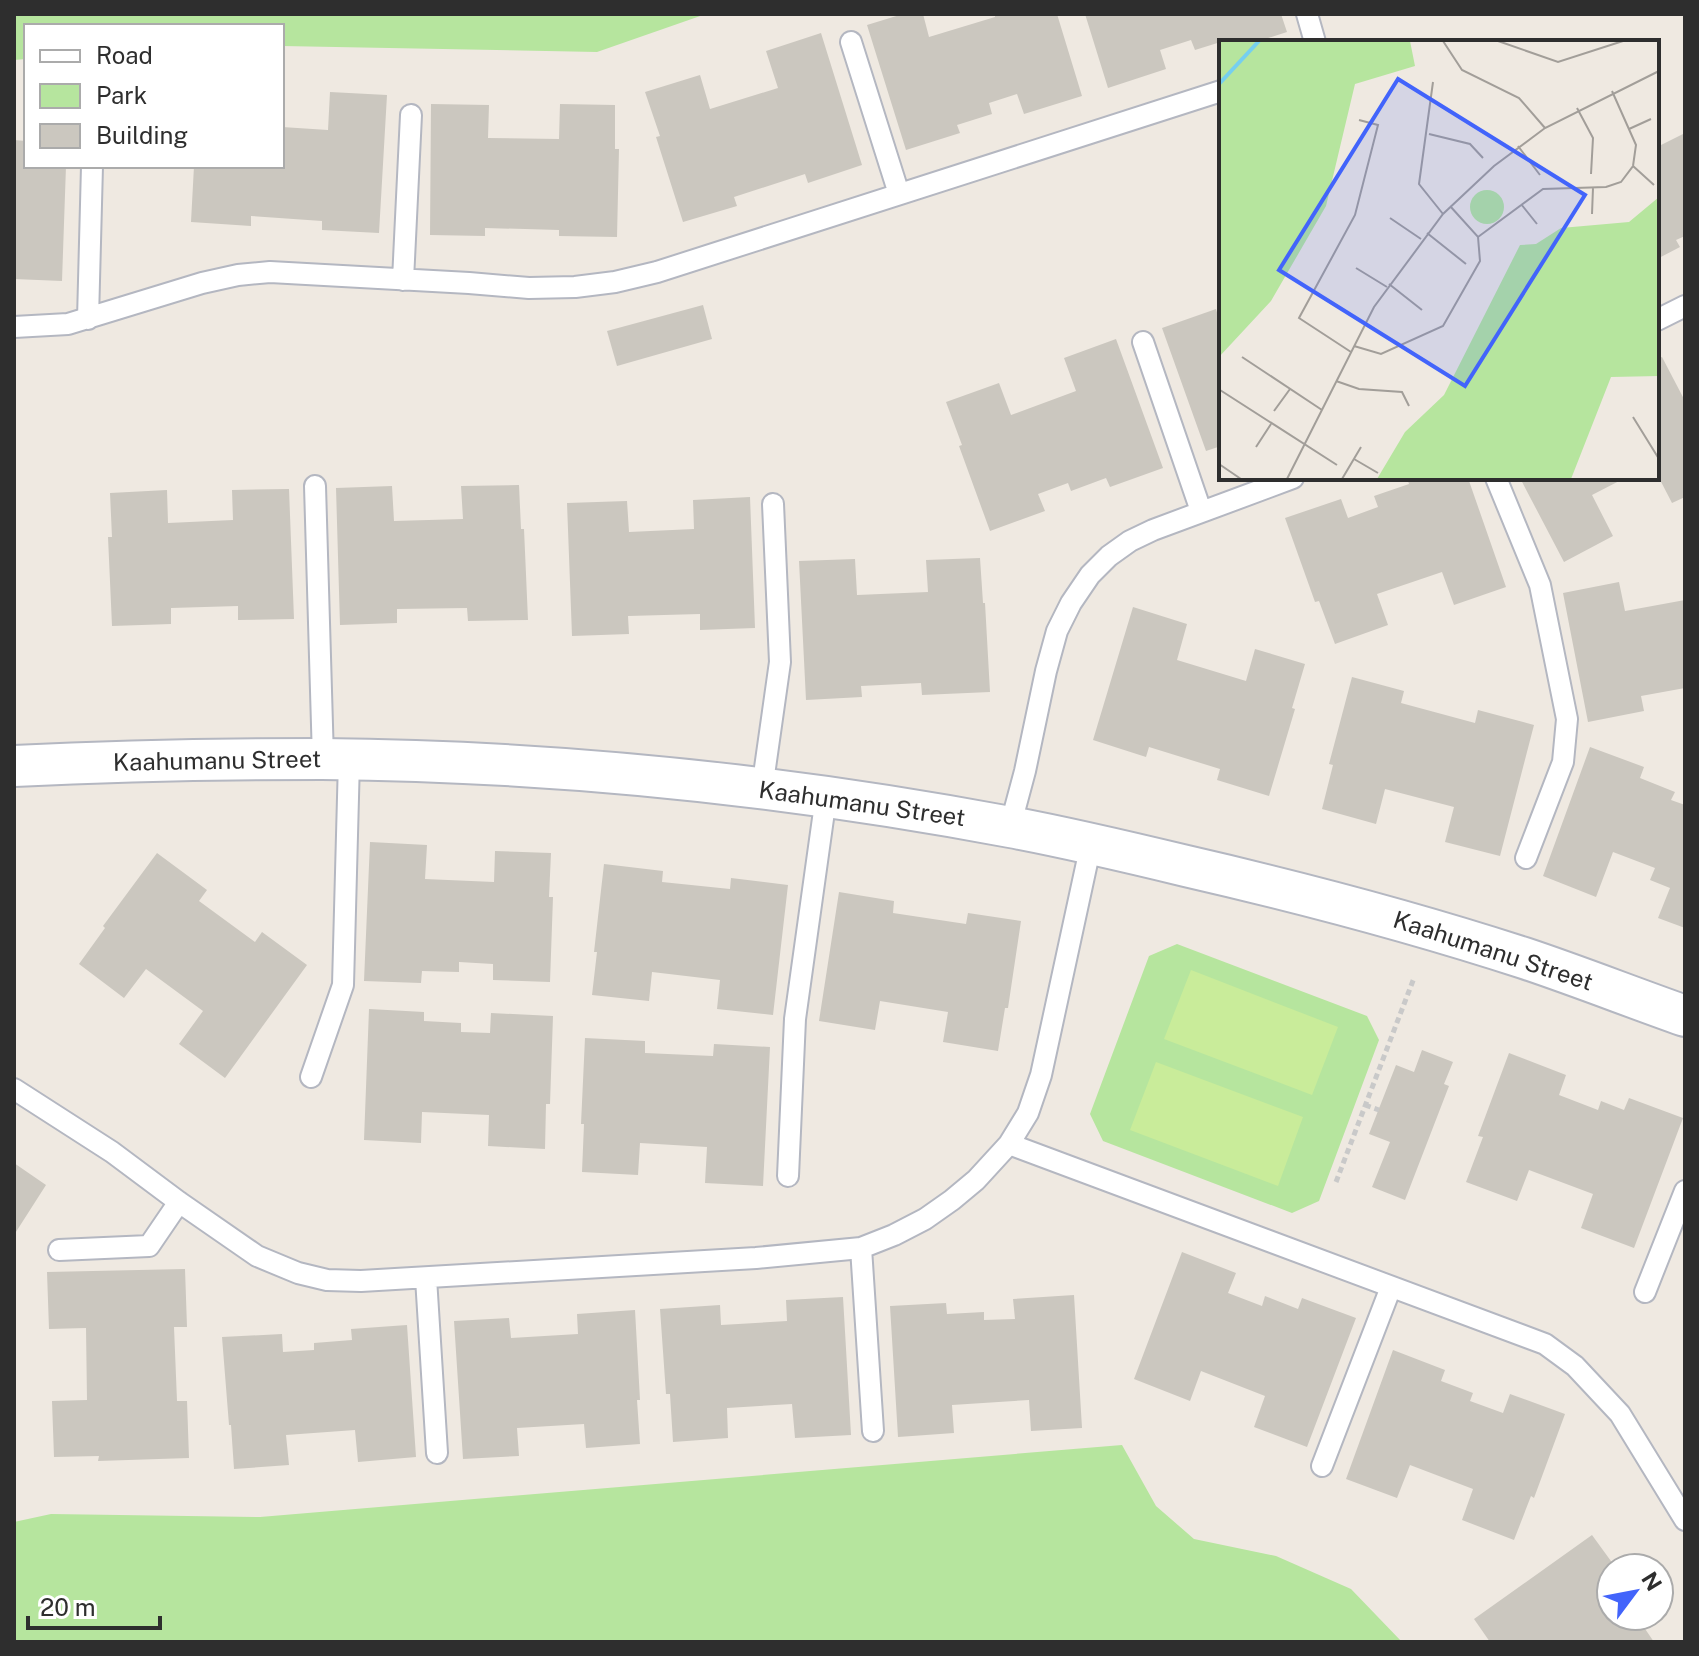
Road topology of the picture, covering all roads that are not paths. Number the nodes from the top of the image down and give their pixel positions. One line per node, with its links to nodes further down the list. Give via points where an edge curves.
1 (1307, 14): 2 (lane)
2 (1314, 40)
3 (851, 42): 7 (lane)
4 (1219, 92): 7 (lane)
5 (411, 115): 8 (lane)
6 (92, 168): 10 (lane)
7 (899, 194): 8 (lane, via 615,282 529,288)
8 (403, 280): 10 (lane, via 238,275)
9 (1685, 306): 11 (lane)
10 (88, 319): 12 (lane)
11 (1659, 319)
12 (14, 327)
13 (1143, 342): 18 (lane)
14 (1287, 480): 18 (lane)
15 (1497, 480): 25 (lane, via 1540,585 1567,719 1563,762)
16 (315, 486): 19 (lane)
17 (773, 504): 21 (lane, via 780,662)
18 (1201, 511): 23 (lane, via 1130,541 1090,575 1071,603 1057,631)
19 (336, 760): 20 (street, Kaahumanu Street); 21 (street, Kaahumanu Street, via 506,766); 27 (lane, via 343,985)
20 (14, 766)
21 (762, 789): 22 (street, Kaahumanu Street)
22 (826, 797): 23 (street, Kaahumanu Street); 30 (lane, via 795,1019)
23 (1010, 827): 24 (street, Kaahumanu Street)
24 (1091, 844): 26 (street, Kaahumanu Street, via 1423,927); 29 (lane, via 1041,1075 1028,1113)
25 (1526, 858)
26 (1685, 1016)
27 (311, 1077)
28 (14, 1089): 32 (lane)
29 (1009, 1144): 33 (lane, via 976,1180 925,1219); 36 (lane)
30 (788, 1176)
31 (1685, 1191): 37 (lane)
32 (179, 1202): 34 (lane, via 149,1246); 35 (lane, via 257,1256 298,1273 327,1280)
33 (861, 1248): 35 (lane); 38 (lane)
34 (59, 1250)
35 (426, 1278): 39 (lane)
36 (1391, 1287): 40 (lane); 41 (lane, via 1545,1344 1575,1366 1620,1414)
37 (1645, 1292)
38 (873, 1431)
39 (437, 1453)
40 (1322, 1466)
41 (1685, 1520)

